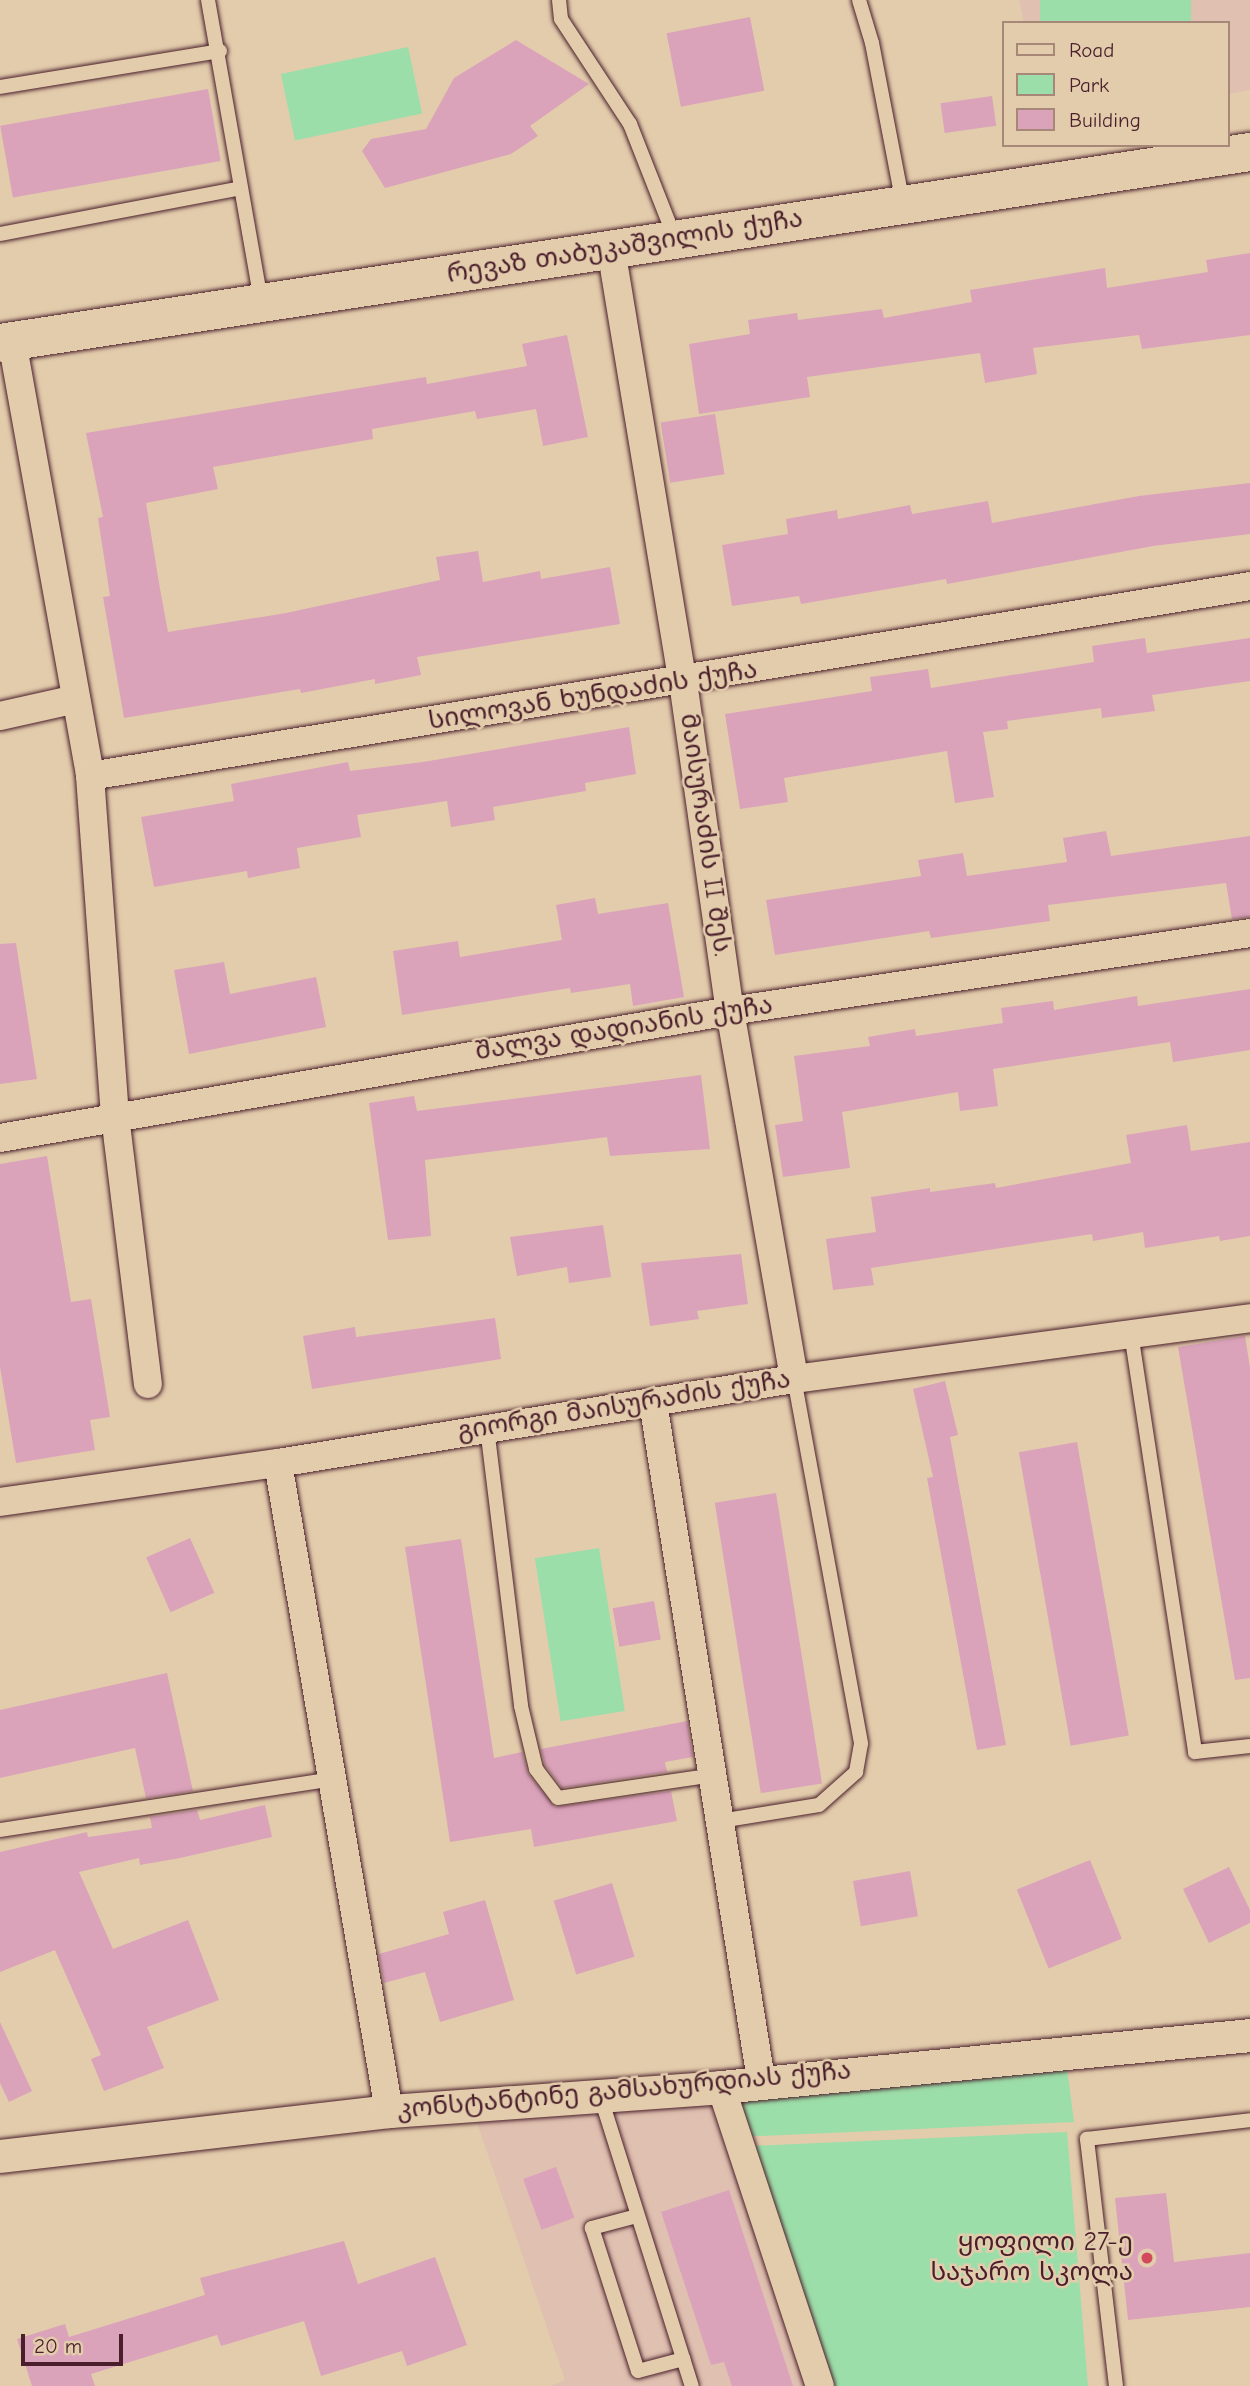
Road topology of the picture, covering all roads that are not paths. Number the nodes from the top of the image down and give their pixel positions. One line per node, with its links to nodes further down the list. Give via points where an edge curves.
1 (208, 0): 4 (lane)
2 (559, 0): 10 (lane, via 561,19 630,124)
3 (859, 0): 8 (lane, via 872,43)
4 (220, 51): 5 (lane); 7 (lane)
5 (0, 87)
6 (1250, 152): 8 (main road, რევაზ თაბუკაშვილის ქუჩა)
7 (241, 188): 9 (lane); 12 (lane)
8 (903, 205): 10 (main road, რევაზ თაბუკაშვილის ქუჩა)
9 (0, 234)
10 (676, 240): 11 (main road, რევაზ თაბუკაშვილის ქუჩა)
11 (611, 250): 12 (main road, რევაზ თაბუკაშვილის ქუჩა); 15 (street, მაისურაძის II შეს.)
12 (262, 303): 13 (main road, რევაზ თაბუკაშვილის ქუჩა)
13 (6, 342): 16 (street)
14 (1250, 586): 15 (street, სილოვან ხუნდაძის ქუჩა)
15 (683, 682): 18 (street, სილოვან ხუნდაძის ქუჩა); 20 (street, მაისურაძის II შეს.)
16 (76, 699): 17 (street); 18 (street)
17 (0, 716)
18 (90, 776): 21 (street)
19 (1250, 933): 20 (street, შალვა დადიანის ქუჩა)
20 (730, 1011): 21 (street, შალვა დადიანის ქუჩა); 25 (street, მაისურაძის II შეს.)
21 (115, 1115): 22 (street, შალვა დადიანის ქუჩა); 26 (street)
22 (0, 1138)
23 (1250, 1318): 24 (street, გიორგი მაისურაძის ქუჩა)
24 (1131, 1333): 25 (street, გიორგი მაისურაძის ქუჩა); 31 (lane, via 1195,1752)
25 (794, 1379): 27 (street, გიორგი მაისურაძის ქუჩა); 34 (lane, via 861,1743 856,1772 819,1805)
26 (148, 1384)
27 (653, 1402): 28 (street, გიორგი მაისურაძის ქუჩა); 32 (street)
28 (487, 1428): 29 (street, გიორგი მაისურაძის ქუჩა); 32 (lane, via 521,1706 536,1769 558,1798)
29 (278, 1463): 30 (street, გიორგი მაისურაძის ქუჩა); 33 (street)
30 (0, 1502)
31 (1250, 1745)
32 (713, 1775): 34 (street)
33 (332, 1780): 35 (lane); 40 (street)
34 (720, 1822): 37 (street)
35 (0, 1830)
36 (1250, 2035): 37 (street, კონსტანტინე გამსახურდიას ქუჩა)
37 (761, 2080): 38 (street, კონსტანტინე გამსახურდიას ქუჩა)
38 (721, 2087): 39 (street, კონსტანტინე გამსახურდიას ქუჩა); 46 (street)
39 (600, 2095): 40 (street, კონსტანტინე გამსახურდიას ქუჩა); 43 (lane)
40 (389, 2111): 42 (street, კონსტანტინე გამსახურდიას ქუჩა)
41 (1250, 2120): 47 (lane, via 1087,2139)
42 (0, 2156)
43 (637, 2216): 44 (lane); 44 (lane, via 592,2228 600,2254 638,2371)
44 (683, 2359): 45 (lane)
45 (692, 2386)
46 (820, 2386)
47 (1116, 2386)

